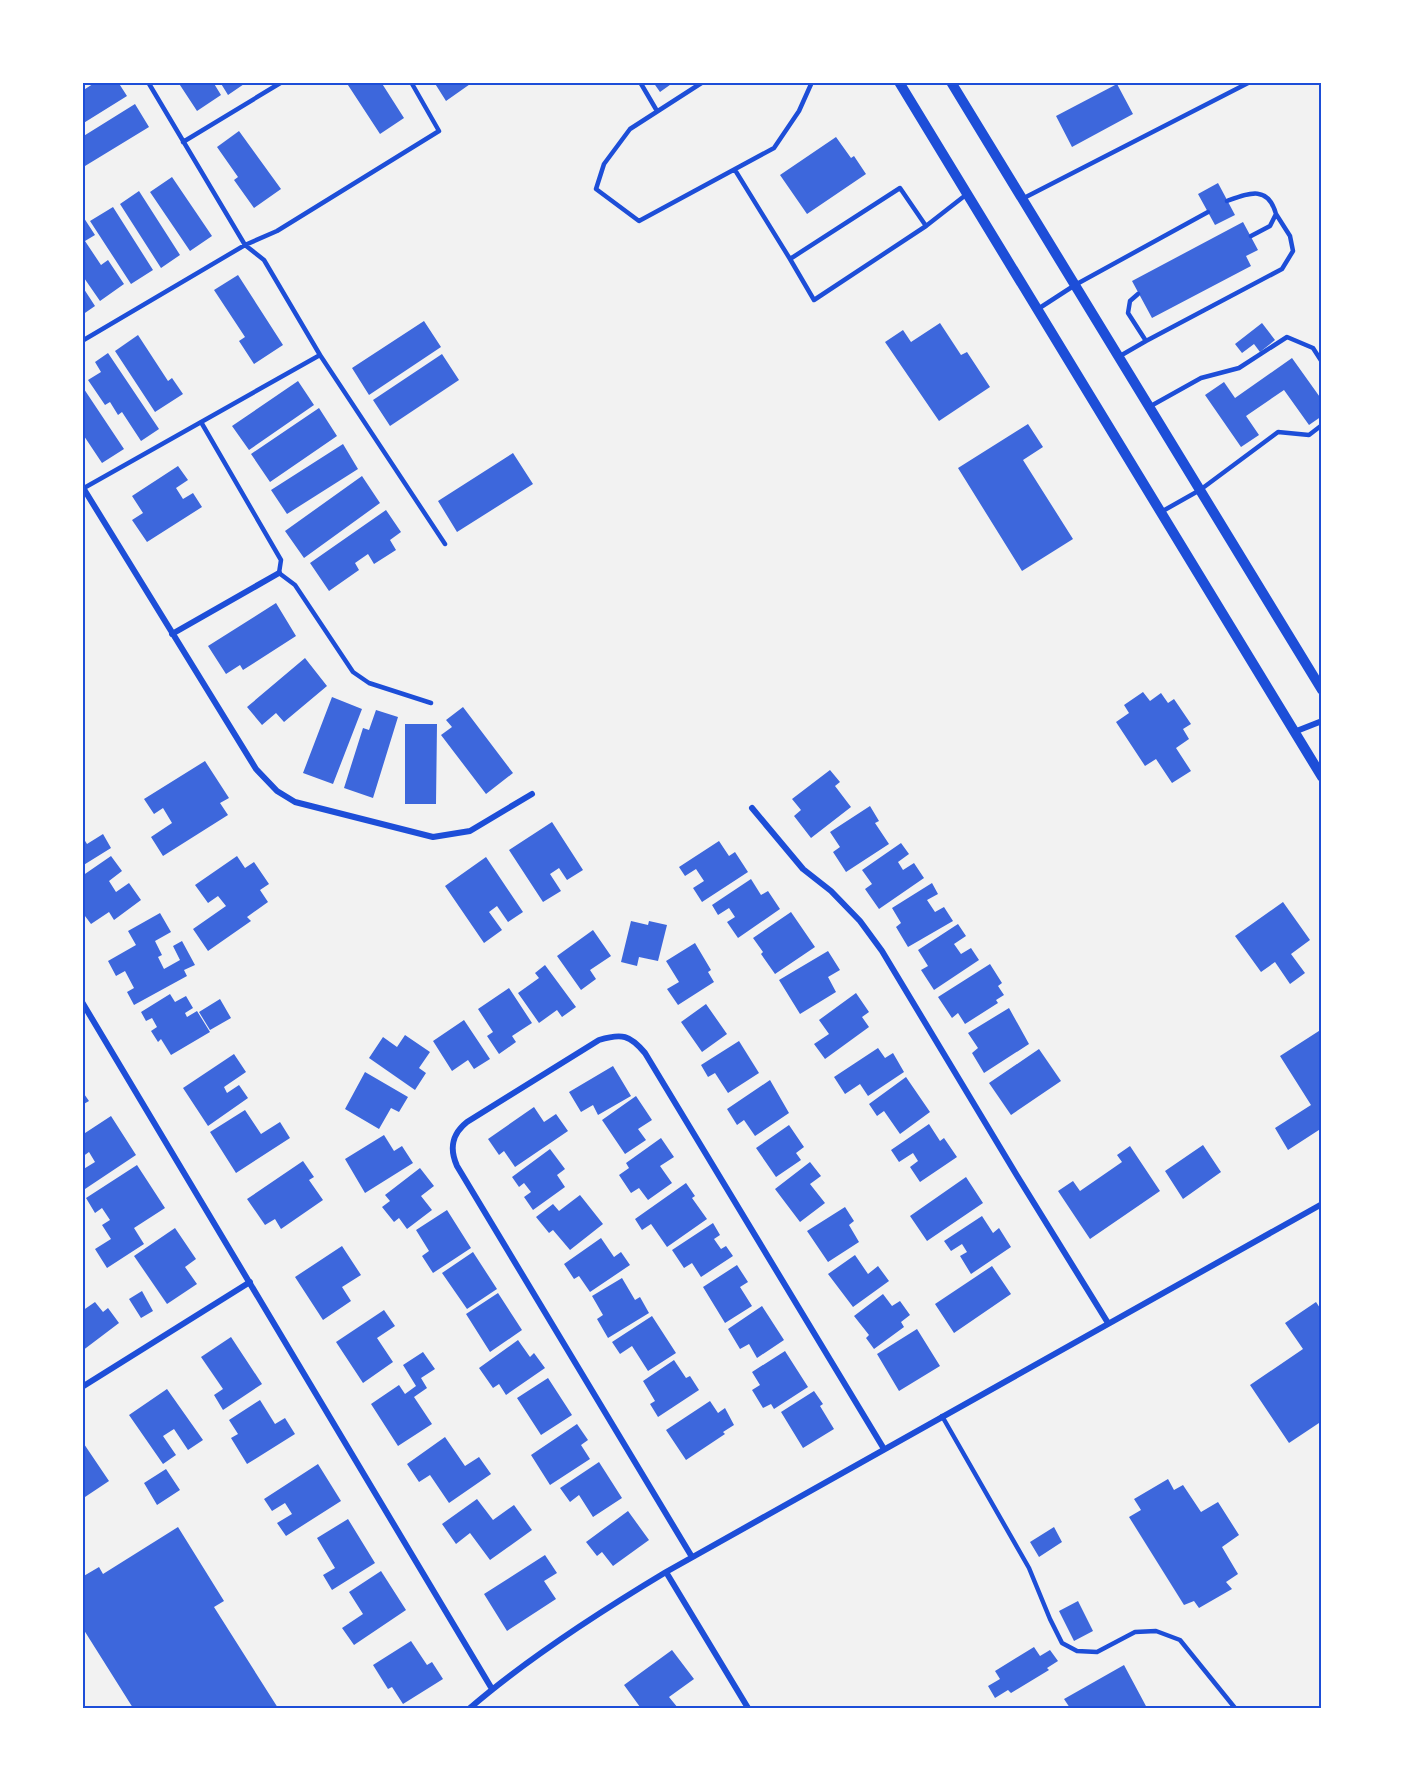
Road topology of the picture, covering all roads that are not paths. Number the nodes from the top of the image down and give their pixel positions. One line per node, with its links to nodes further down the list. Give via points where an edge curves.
1 (148, 82): 11 (lane)
2 (282, 82): 11 (lane)
3 (411, 82): 20 (lane, via 439,131 277,231)
4 (640, 82): 10 (lane)
5 (703, 82): 10 (lane)
6 (812, 82): 12 (lane, via 799,111 774,148)
7 (899, 82): 13 (street)
8 (951, 82): 14 (street)
9 (1250, 82): 14 (lane)
10 (657, 111): 12 (lane, via 630,129 604,164 596,189 639,221)
11 (183, 142): 20 (lane)
12 (735, 170): 21 (lane)
13 (967, 193): 18 (lane); 24 (street)
14 (1022, 199): 22 (street)
15 (1227, 201): 17 (lane, via 1251,192 1266,196)
16 (1208, 212): 22 (lane)
17 (1276, 214): 19 (lane, via 1270,226); 26 (lane, via 1290,236 1293,251 1282,269)
18 (926, 226): 21 (lane, via 900,188); 21 (lane, via 814,300)
19 (1251, 236)
20 (245, 244): 25 (lane); 27 (lane, via 264,260)
21 (790, 259)
22 (1075, 285): 24 (lane); 28 (street)
23 (1138, 294): 26 (lane, via 1130,301 1128,313)
24 (1038, 309): 35 (street)
25 (82, 341)
26 (1146, 341): 28 (lane)
27 (320, 355): 31 (lane); 36 (lane)
28 (1119, 357): 30 (street)
29 (1322, 362): 30 (lane, via 1312,348 1287,337 1239,368 1201,378)
30 (1149, 407): 34 (street)
31 (201, 422): 33 (lane); 37 (lane, via 281,560)
32 (1322, 425): 34 (lane, via 1309,435 1278,432)
33 (83, 487): 38 (street)
34 (1200, 490): 35 (lane); 39 (street)
35 (1161, 512): 42 (street)
36 (445, 544)
37 (279, 573): 38 (street); 40 (lane, via 295,585 353,672 369,683)
38 (172, 634): 44 (street, via 256,769 277,791 295,802 433,837 470,831)
39 (1322, 690)
40 (431, 703)
41 (1322, 721): 42 (street)
42 (1294, 732): 43 (street)
43 (1320, 770)
44 (532, 794)
45 (752, 808): 49 (street, via 803,869 860,921 882,951)
46 (82, 1002): 48 (street)
47 (1322, 1204): 49 (street)
48 (250, 1282): 50 (street); 55 (street)
49 (1108, 1323): 51 (street)
50 (82, 1388)
51 (942, 1416): 52 (street); 58 (lane, via 1029,1568 1062,1643 1077,1651 1097,1652 1135,1632 1156,1631 1180,1640)
52 (884, 1449): 53 (street); 53 (street, via 651,1063 635,1041 627,1037 614,1035 599,1040 460,1128 452,1146 453,1157)
53 (692, 1557): 54 (street)
54 (666, 1572): 55 (street); 57 (street)
55 (492, 1689): 56 (street)
56 (470, 1708)
57 (748, 1708)
58 (1235, 1708)

